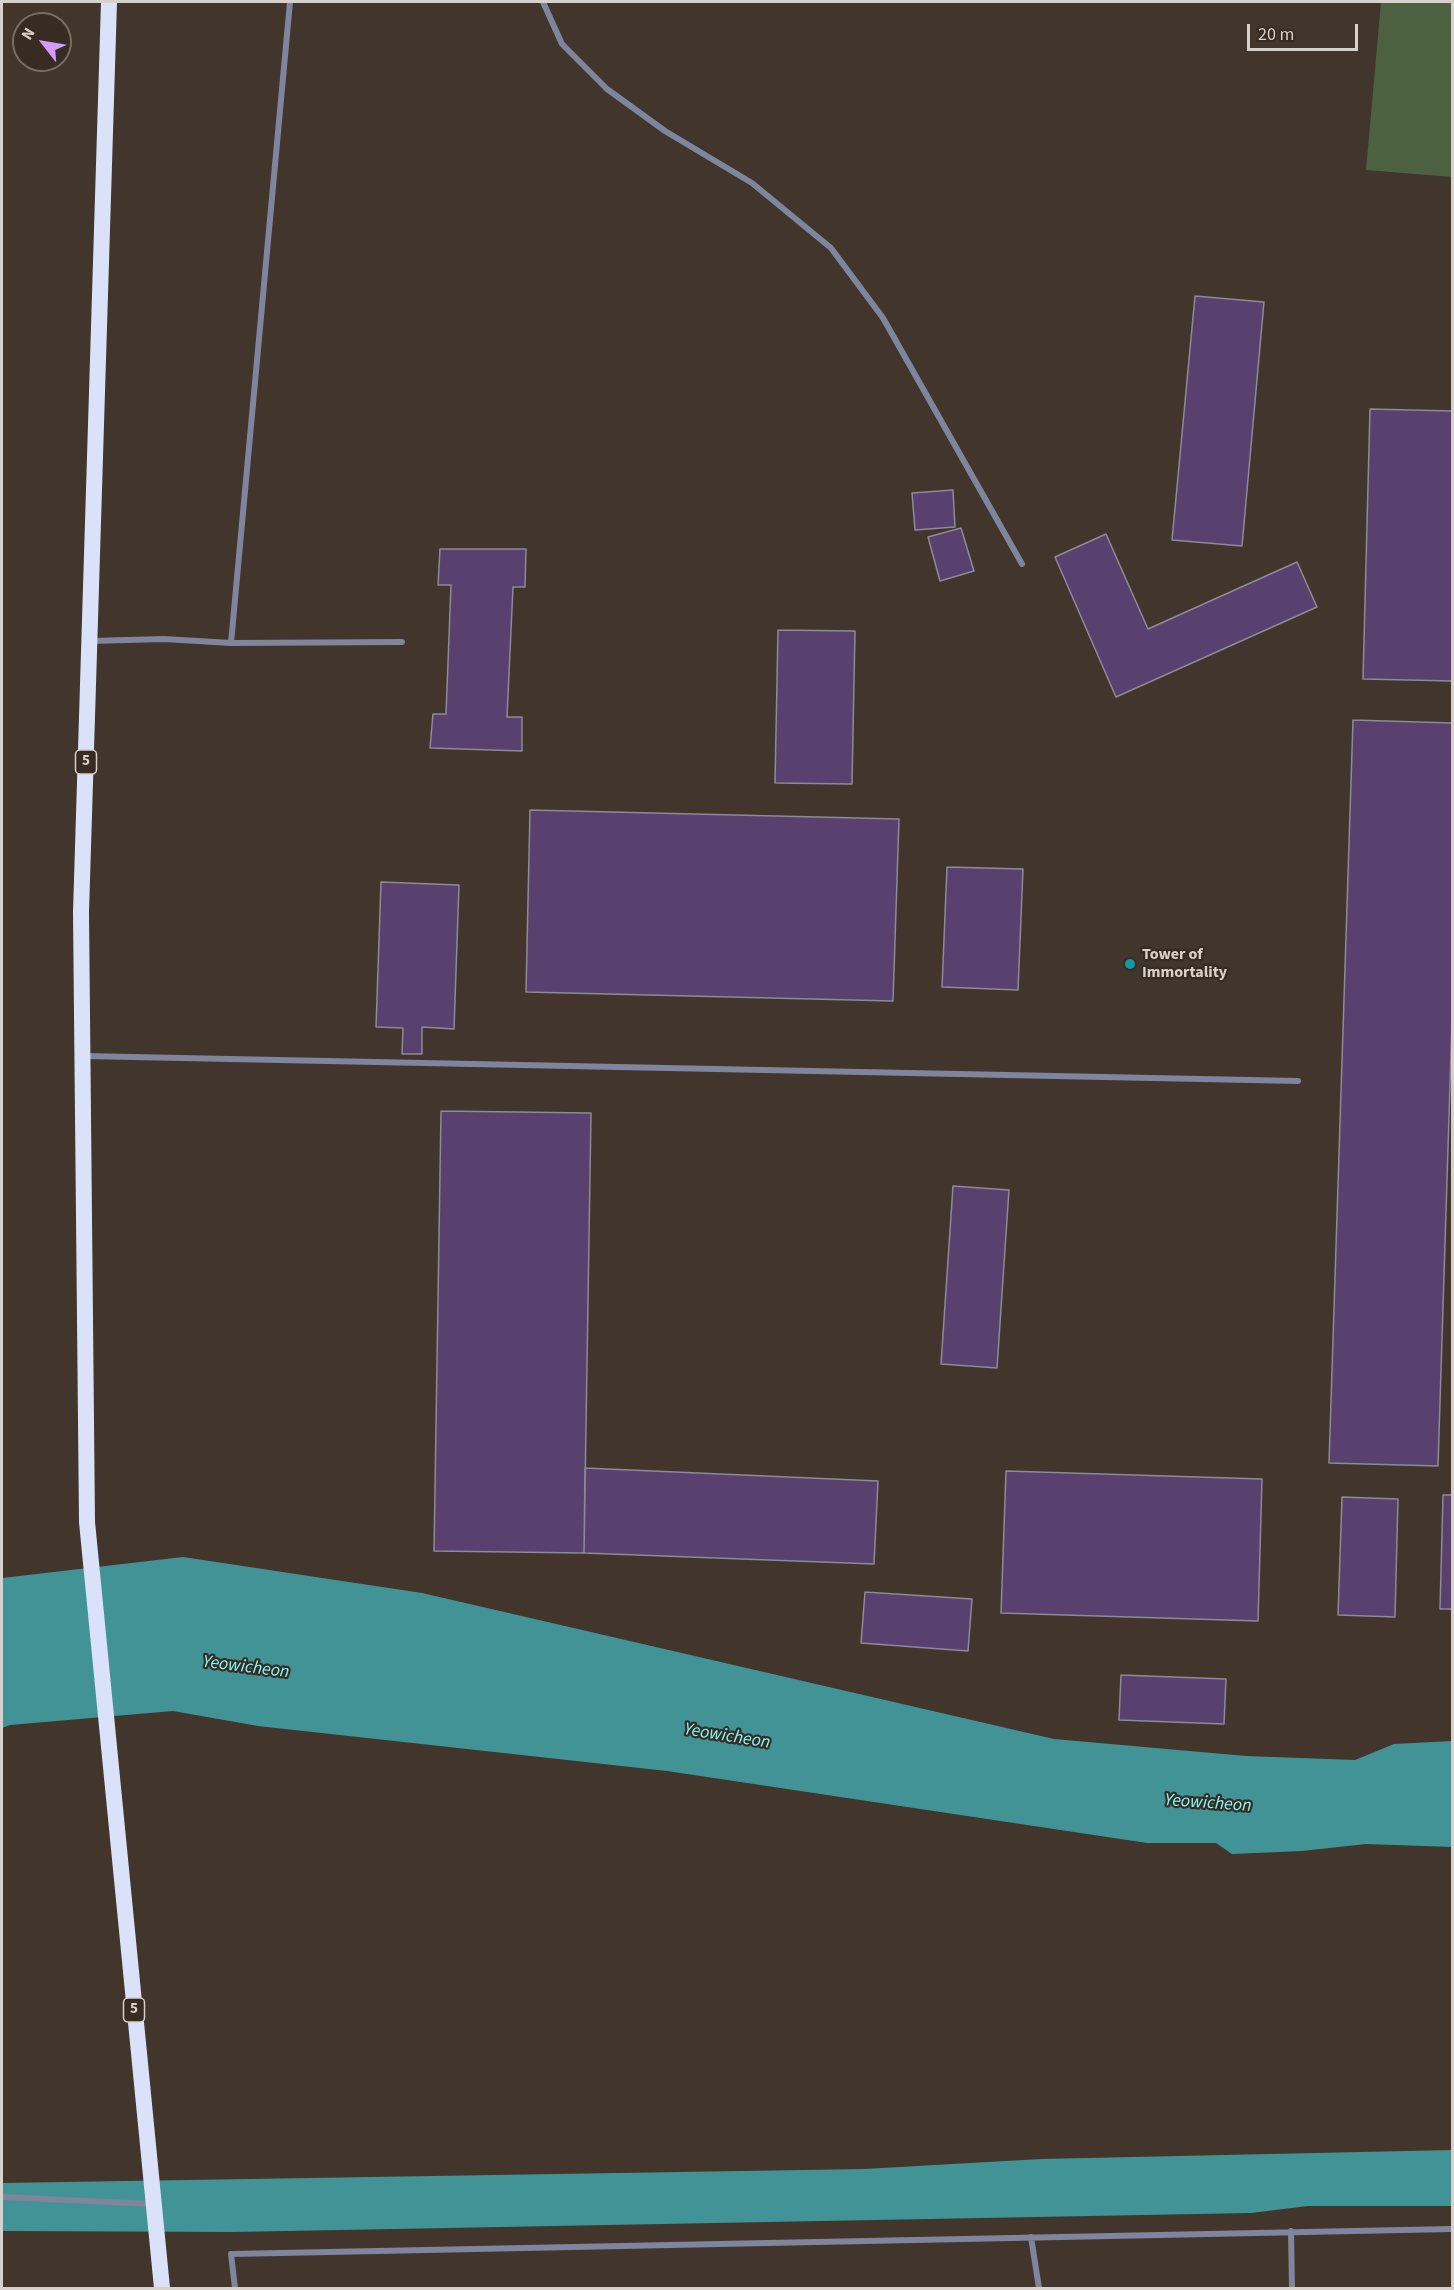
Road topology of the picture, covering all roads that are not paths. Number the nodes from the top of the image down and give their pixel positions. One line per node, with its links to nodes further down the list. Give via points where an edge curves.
1 (110, 2): 5 (highway, 5)
2 (290, 2): 7 (street)
3 (543, 2): 4 (street, via 562,44 607,89 665,131 752,183 831,248 883,318)
4 (1022, 564)
5 (90, 641): 7 (street, via 164,639); 8 (highway, 5, via 81,912)
6 (402, 642): 7 (street)
7 (231, 643)
8 (83, 1056): 9 (street); 11 (highway, 5, via 87,1522)
9 (1298, 1081)
10 (2, 2197): 11 (street)
11 (153, 2204): 15 (highway, 5)
12 (1452, 2229): 13 (street)
13 (1291, 2231): 14 (street); 18 (street)
14 (1031, 2236): 16 (street, via 231,2254); 17 (street)
15 (162, 2289)
16 (235, 2289)
17 (1039, 2289)
18 (1292, 2289)

